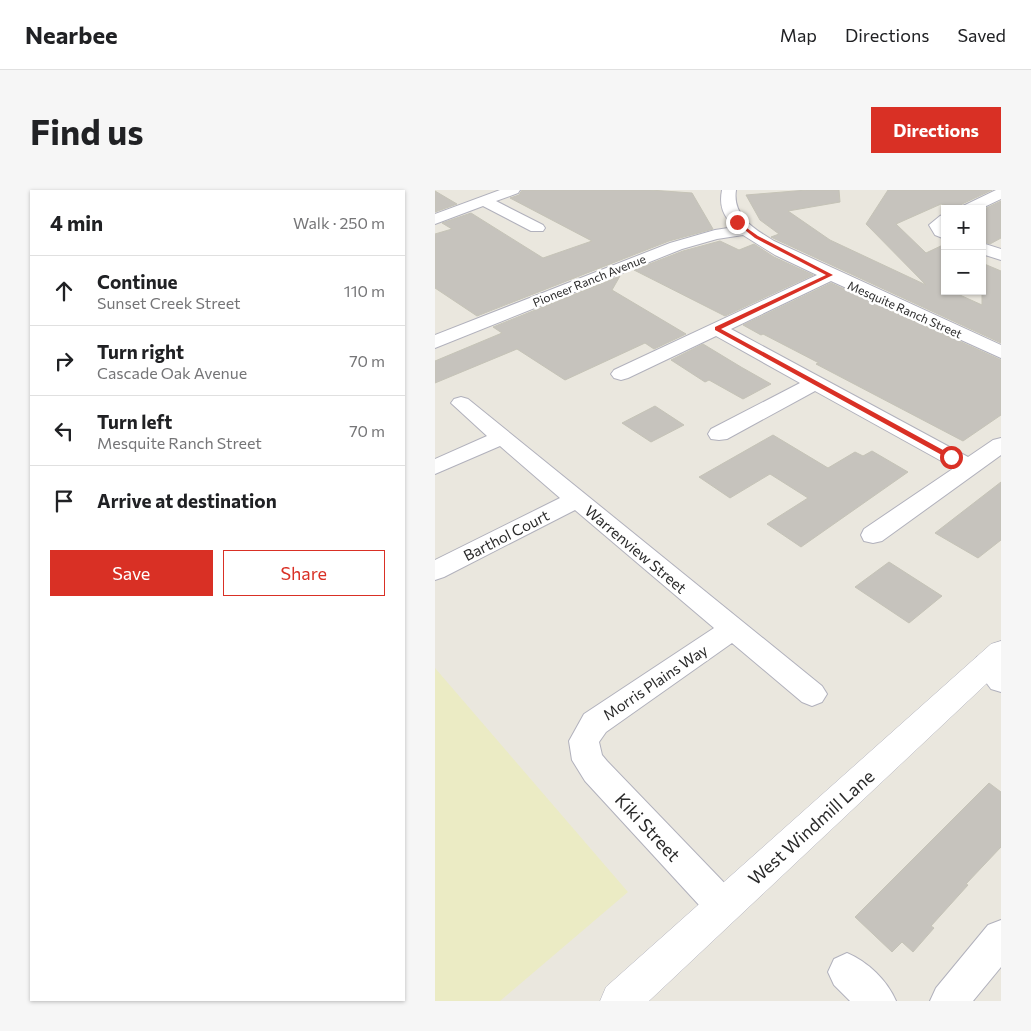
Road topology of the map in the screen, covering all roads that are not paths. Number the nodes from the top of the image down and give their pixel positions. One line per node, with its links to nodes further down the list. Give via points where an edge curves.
1 (513, 190): 4 (street)
2 (729, 190): 8 (street, Mesquite Ranch Street, via 729,211)
3 (1001, 193): 5 (street)
4 (484, 201): 6 (street); 7 (street)
5 (976, 205)
6 (435, 219)
7 (537, 228)
8 (747, 230): 11 (street, Mesquite Ranch Street); 13 (street, Pioneer Ranch Avenue, via 676,246)
9 (986, 249): 10 (street)
10 (1001, 255)
11 (830, 275): 12 (street); 14 (street, Mesquite Ranch Street)
12 (717, 328): 15 (street); 16 (street)
13 (435, 342)
14 (1001, 352)
15 (621, 374)
16 (815, 383): 18 (street); 22 (street)
17 (461, 403): 19 (street, Warrenview Street)
18 (719, 434)
19 (502, 437): 21 (street); 23 (street, Warrenview Street)
20 (1001, 445): 22 (street)
21 (435, 467)
22 (969, 467): 24 (street)
23 (577, 500): 25 (street, Barthol Court); 26 (street, Warrenview Street)
24 (873, 535)
25 (435, 571)
26 (733, 629): 28 (street, Warrenview Street); 29 (street, Morris Plains Way, via 595,723)
27 (997, 668): 30 (main road, West Windmill Lane)
28 (812, 694)
29 (585, 741): 30 (street, Kiki Street, via 588,760 596,771)
30 (723, 906): 33 (main road, West Windmill Lane)
31 (1001, 938): 35 (street)
32 (847, 972): 34 (street)
33 (620, 1001)
34 (877, 1001)
35 (949, 1001)

